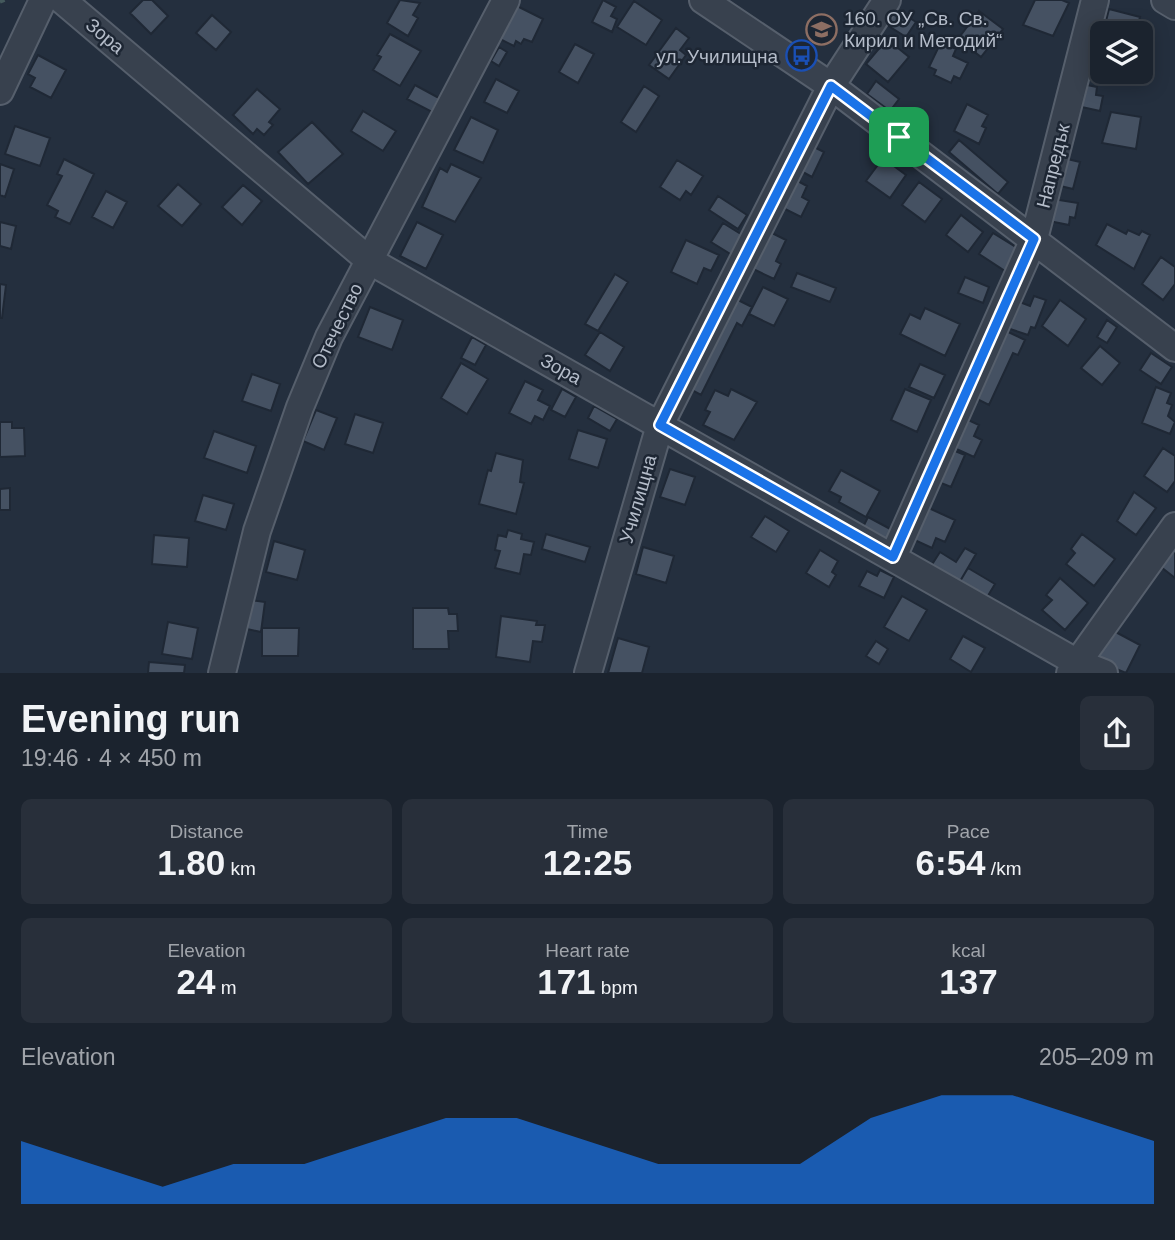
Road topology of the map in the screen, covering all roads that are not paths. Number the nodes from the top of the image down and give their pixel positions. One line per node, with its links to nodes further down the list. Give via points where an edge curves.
1 (43, 0): 10 (street)
2 (62, 0): 12 (street, Зора)
3 (506, 0): 12 (street, Отечество)
4 (703, 0): 9 (street)
5 (887, 0): 9 (street, Училищна)
6 (1095, 0): 11 (street, Напредък)
7 (1165, 0): 8 (street)
8 (1175, 6)
9 (831, 86): 11 (street); 14 (street, Училищна)
10 (0, 91)
11 (1034, 239): 13 (street); 16 (street, Напредък)
12 (370, 261): 14 (street, Зора); 18 (street, Отечество, via 329,337 300,407 257,531)
13 (1175, 348)
14 (660, 425): 16 (street, Зора); 19 (street, Училищна)
15 (1175, 526): 17 (street)
16 (893, 557): 17 (street, Зора)
17 (1073, 668): 20 (street, Зора)
18 (222, 673)
19 (588, 673)
20 (1104, 673)

